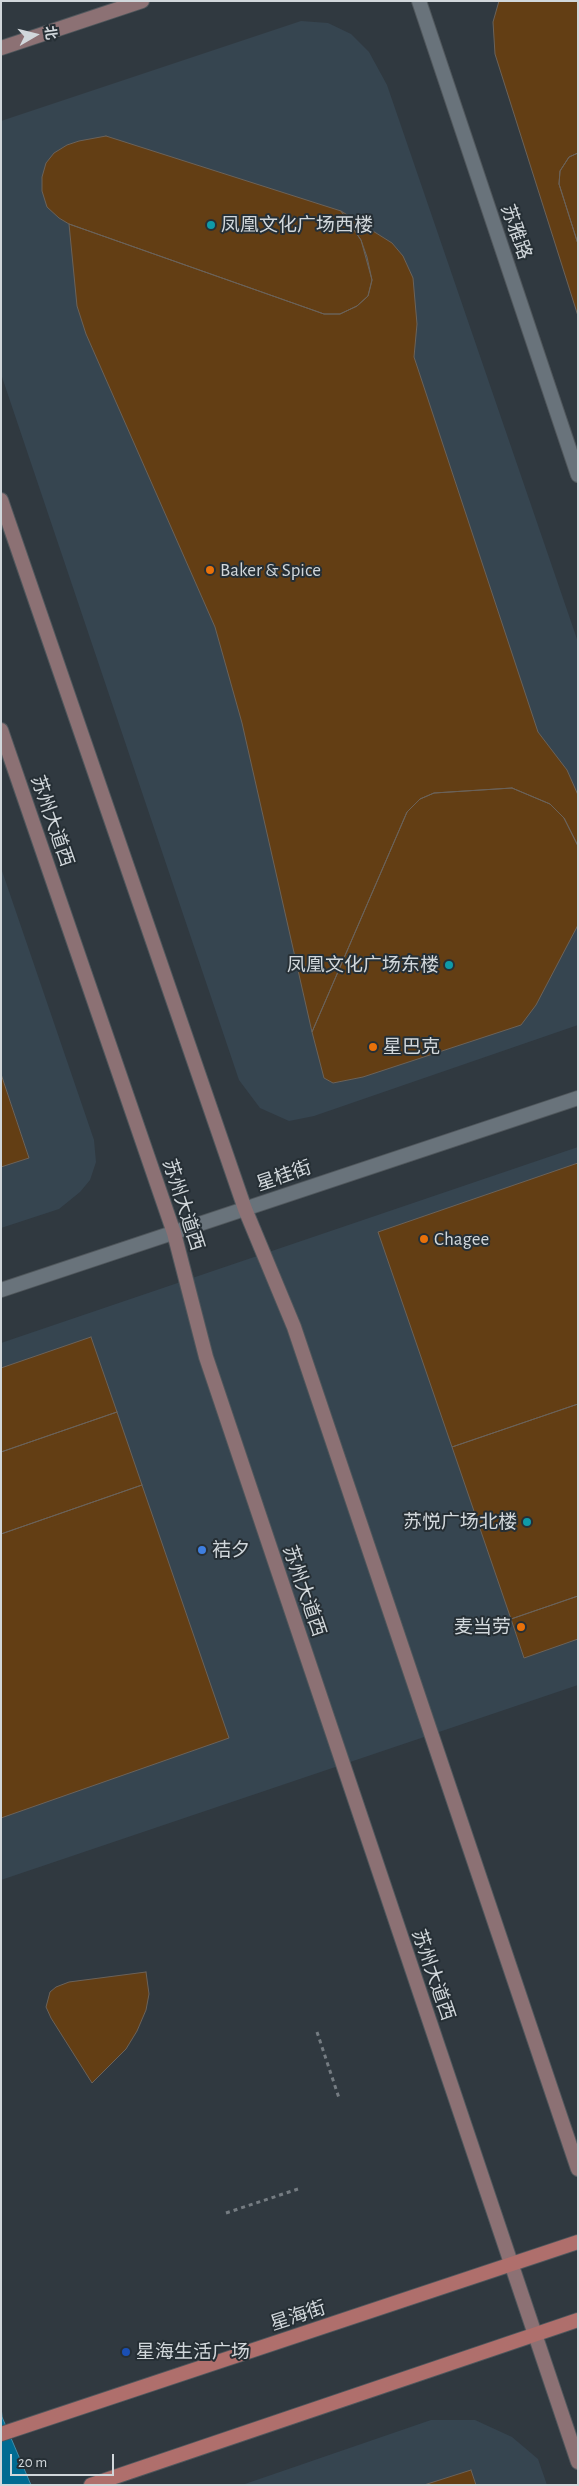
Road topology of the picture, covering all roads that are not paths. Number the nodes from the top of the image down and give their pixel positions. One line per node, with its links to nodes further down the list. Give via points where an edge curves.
1 (142, 1): 3 (main road)
2 (419, 1): 4 (street, 苏雅路)
3 (1, 48)
4 (578, 475)
5 (1, 500): 8 (main road)
6 (1, 730): 9 (main road, 苏州大道西)
7 (578, 1098): 8 (street, 星桂街)
8 (245, 1209): 9 (street, 星桂街); 11 (main road, via 294,1327)
9 (174, 1232): 10 (street, 星桂街); 13 (main road, 苏州大道西, via 206,1357)
10 (1, 1290)
11 (578, 2169)
12 (578, 2242): 13 (main road, 星海街)
13 (511, 2265): 15 (main road, 苏州大道西); 16 (main road, 星海街)
14 (578, 2320): 15 (main road)
15 (535, 2334): 17 (main road, 苏州大道西); 18 (main road)
16 (5, 2433)
17 (578, 2462)
18 (91, 2485)

